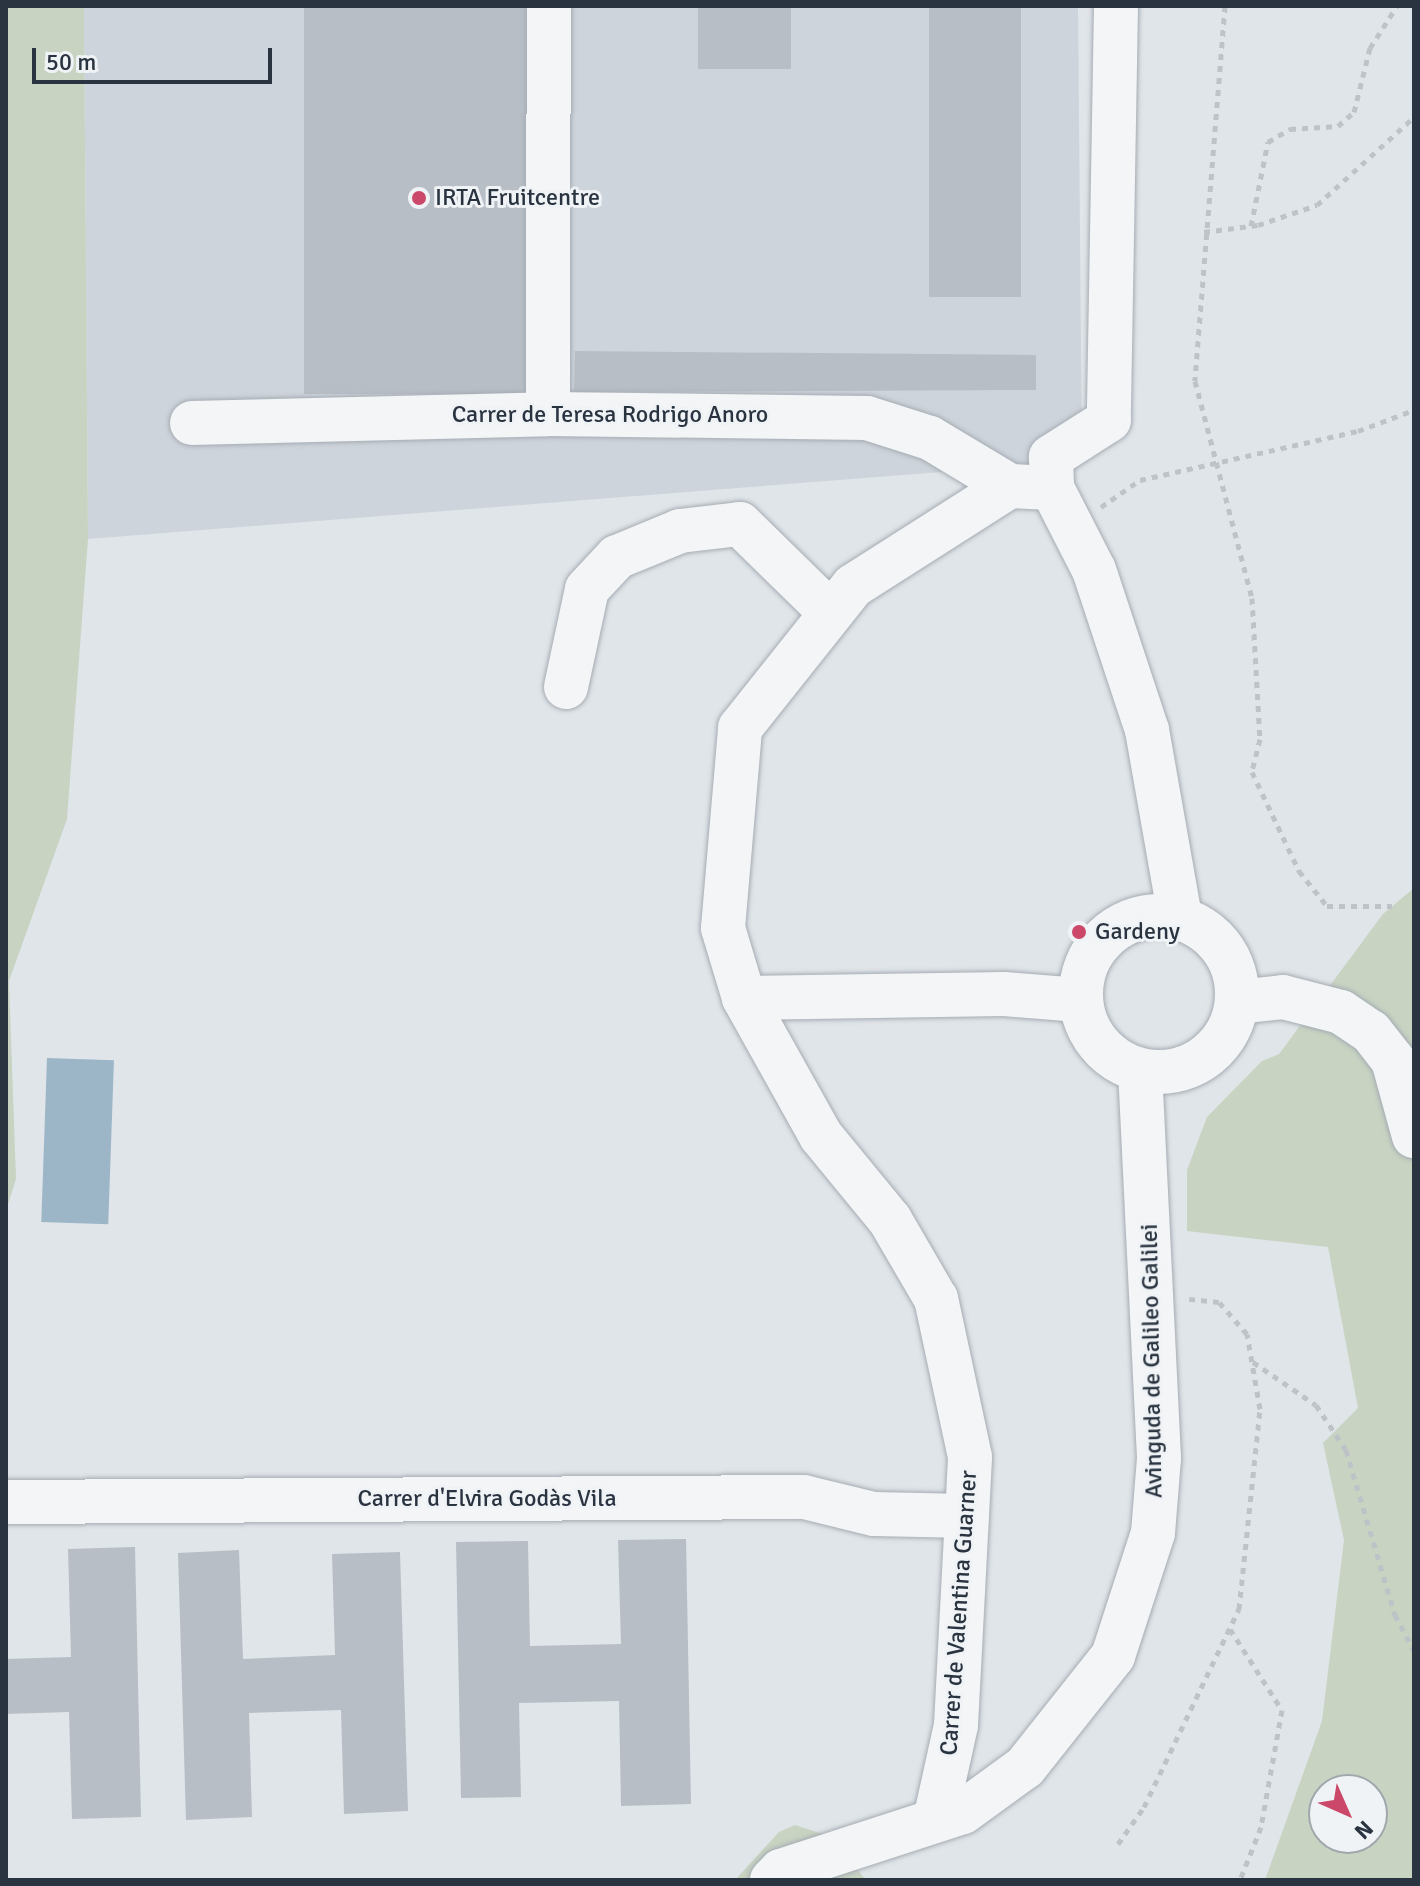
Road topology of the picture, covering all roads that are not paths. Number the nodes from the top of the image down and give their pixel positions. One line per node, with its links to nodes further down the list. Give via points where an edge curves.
1 (549, 6): 3 (street)
2 (1116, 6): 5 (street, Carrer de Valentina Guarner, via 1109,420)
3 (548, 414): 4 (street, Carrer de Teresa Rodrigo Anoro); 5 (street, Carrer de Teresa Rodrigo Anoro, via 867,418)
4 (192, 423)
5 (1038, 477): 6 (street, Carrer de Valentina Guarner, via 853,586); 8 (street, via 1094,570 1147,730)
6 (831, 613): 7 (street, via 740,524 680,531 617,557 587,589); 9 (street, Carrer de Valentina Guarner, via 740,728 723,928)
7 (566, 687)
8 (1180, 918): 10 (street, via 1154,915 1109,933 1092,952); 11 (street, via 1221,946)
9 (744, 998): 10 (street); 15 (street, Carrer de Valentina Guarner, via 821,1136 890,1220 936,1299 970,1457)
10 (1080, 1000): 12 (street, via 1099,1045)
11 (1237, 1002): 12 (street, via 1222,1038 1192,1065); 13 (street, via 1283,997 1341,1012 1371,1032 1393,1060)
12 (1140, 1070): 16 (street, Avinguda de Galileo Galilei, via 1156,1296 1153,1533 1113,1656 1025,1767 963,1812)
13 (1414, 1136)
14 (6, 1502): 15 (street, Carrer d'Elvira Godàs Vila, via 804,1497 874,1514)
15 (967, 1516): 16 (street, Carrer de Valentina Guarner, via 956,1725)
16 (935, 1820): 17 (street, Avinguda de Galileo Galilei, via 781,1871)
17 (772, 1880)

